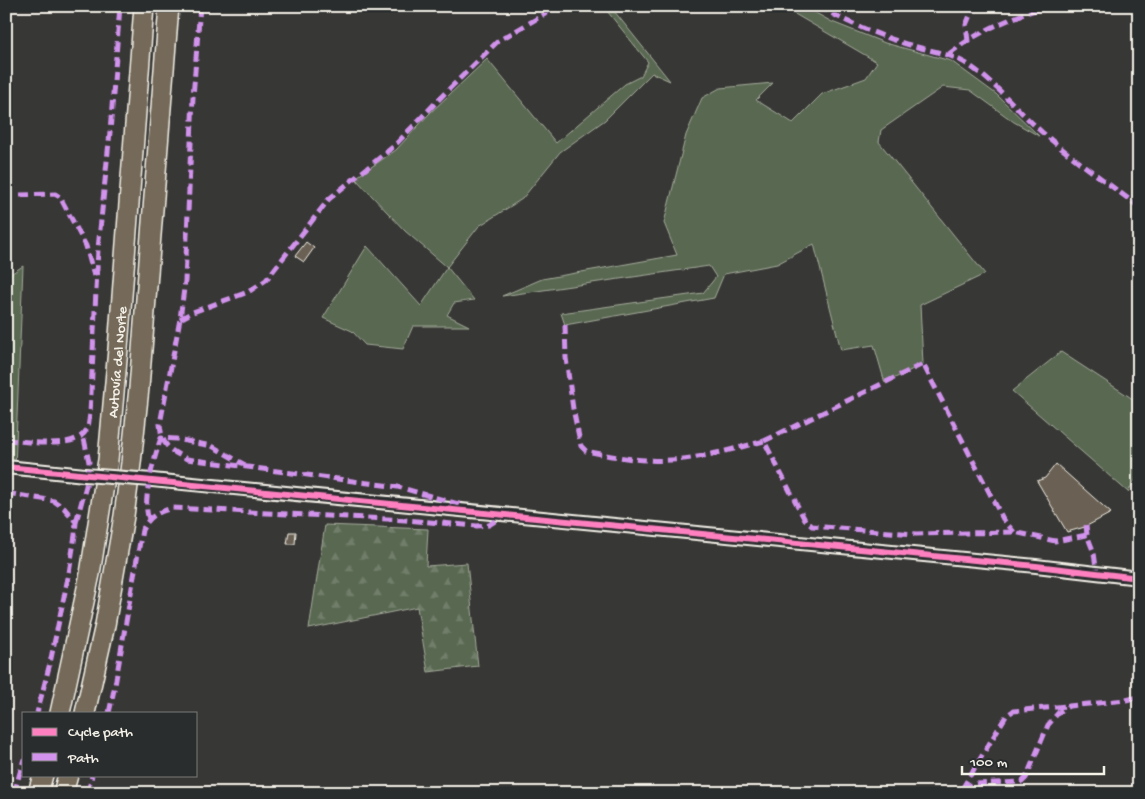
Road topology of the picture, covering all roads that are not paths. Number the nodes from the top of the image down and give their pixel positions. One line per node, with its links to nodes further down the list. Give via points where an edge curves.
1 (144, 6): 5 (highway, Autovía del Norte, via 108,460 90,574)
2 (168, 6): 6 (highway, Autovía del Norte, via 146,309 131,463 105,625)
3 (6, 467): 4 (street, bridge)
4 (1139, 578)
5 (60, 712)
6 (85, 712)
7 (43, 776): 9 (highway)
8 (68, 776): 10 (highway)
9 (38, 793)
10 (63, 793)

